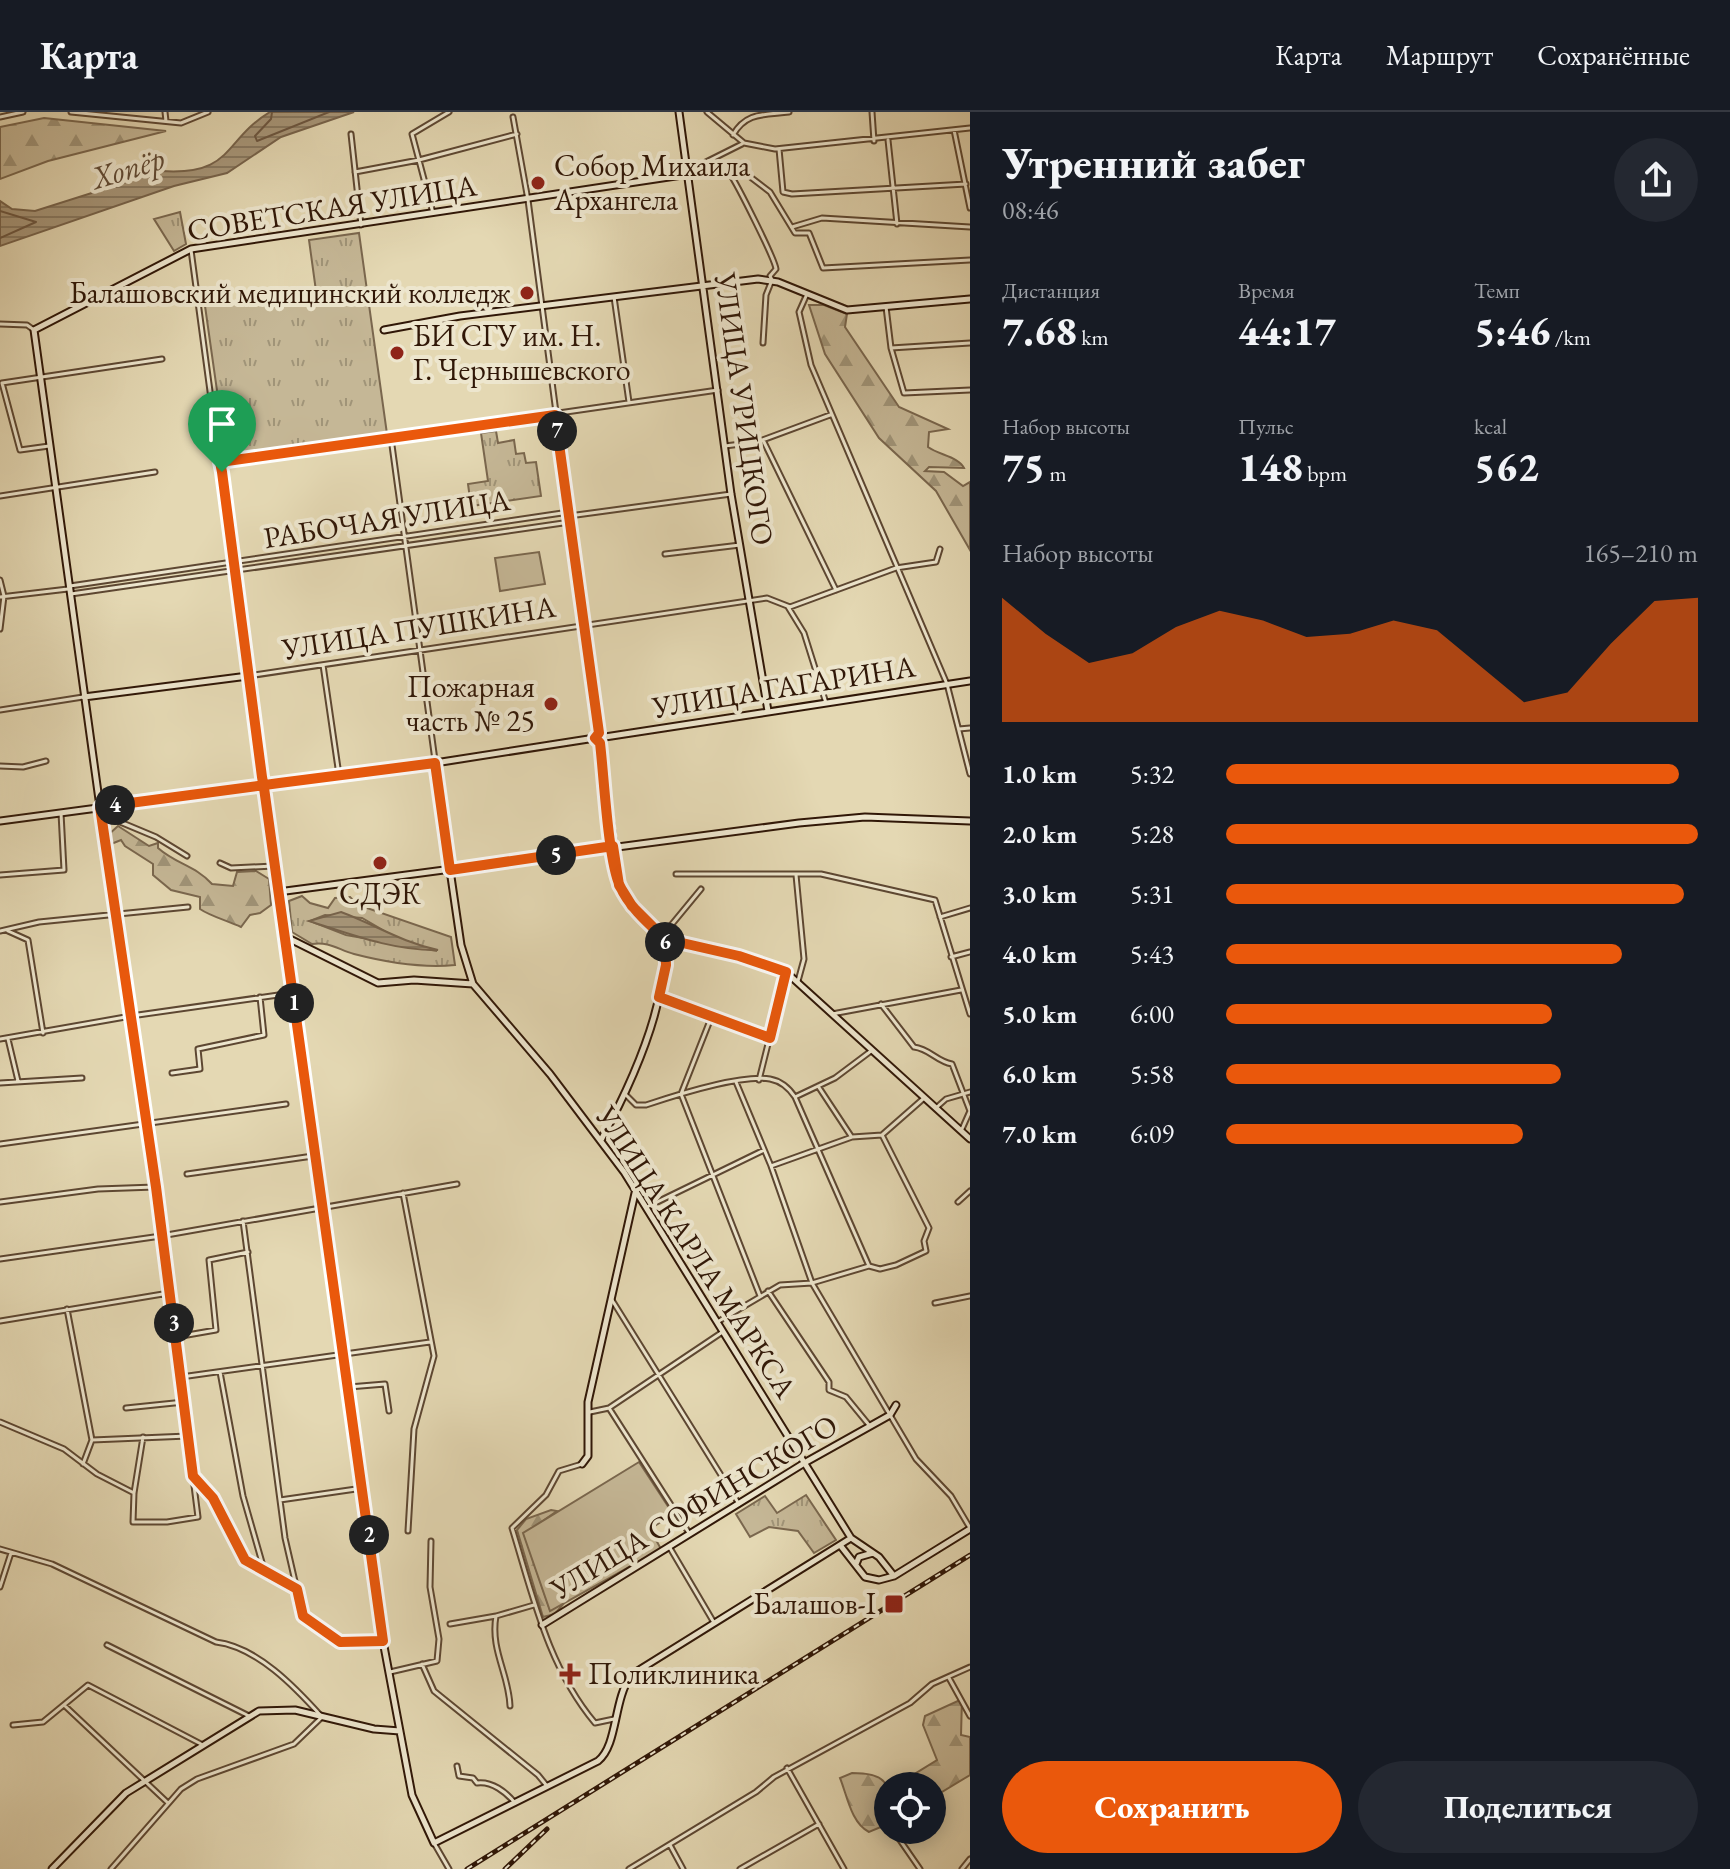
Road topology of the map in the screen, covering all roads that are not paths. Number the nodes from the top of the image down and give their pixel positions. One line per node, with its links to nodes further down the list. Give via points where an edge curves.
1 (23, 112): 11 (street)
2 (71, 112): 10 (street)
3 (165, 112): 13 (street)
4 (208, 112): 13 (street, via 181,123)
5 (449, 112): 23 (street, via 412,134)
6 (679, 112): 26 (street, УЛИЦА УРИЦКОГО)
7 (707, 112): 18 (street)
8 (789, 112): 18 (street, via 749,116)
9 (872, 112): 20 (street)
10 (129, 115): 13 (street)
11 (0, 117)
12 (513, 117): 17 (street)
13 (166, 121)
14 (970, 128): 15 (street)
15 (954, 130): 19 (street); 27 (street)
16 (351, 134): 25 (street)
17 (517, 134): 23 (street); 29 (street)
18 (733, 135): 21 (street)
19 (888, 139): 20 (street); 28 (street)
20 (874, 141): 22 (street)
21 (744, 143): 22 (street); 26 (street)
22 (779, 149): 28 (street, via 783,192)
23 (419, 160): 25 (street); 31 (street)
24 (736, 166): 34 (street, via 770,192)
25 (355, 172): 33 (street)
26 (689, 172): 29 (street, СОВЕТСКАЯ УЛИЦА); 38 (street, via 730,174 773,253); 39 (street, УЛИЦА УРИЦКОГО)
27 (966, 184): 28 (street); 30 (street)
28 (892, 190): 32 (street)
29 (528, 200): 31 (street, СОВЕТСКАЯ УЛИЦА); 43 (street)
30 (970, 208)
31 (433, 213): 33 (street, СОВЕТСКАЯ УЛИЦА)
32 (897, 224): 34 (street, via 822,218); 35 (street)
33 (361, 225): 36 (street, СОВЕТСКАЯ УЛИЦА)
34 (792, 227): 37 (street, via 795,233 809,233 823,268)
35 (970, 227)
36 (191, 249): 46 (street, СОВЕТСКАЯ УЛИЦА); 62 (street)
37 (970, 260)
38 (772, 280): 39 (street); 40 (street); 48 (street)
39 (704, 285): 41 (street); 53 (street, УЛИЦА УРИЦКОГО)
40 (807, 294): 44 (street, via 847,310); 57 (street, via 799,312)
41 (614, 297): 43 (street); 55 (street)
42 (970, 299): 44 (street)
43 (542, 306): 47 (street); 56 (street)
44 (886, 307): 50 (street)
45 (0, 324): 46 (street)
46 (34, 330): 52 (street)
47 (384, 330)
48 (763, 343)
49 (970, 343): 50 (street)
50 (891, 348): 54 (street, via 904,393)
51 (162, 359): 52 (street)
52 (40, 377): 60 (street); 60 (street, via 2,383 20,450)
53 (718, 390): 55 (street); 61 (street, УЛИЦА УРИЦКОГО)
54 (970, 390)
55 (629, 402): 56 (street)
56 (555, 415): 58 (street); 67 (street)
57 (830, 415): 59 (street); 75 (street)
58 (391, 438): 62 (street); 69 (street, УЛИЦА КАРЛА МАРКСА)
59 (763, 440): 61 (street); 79 (street)
60 (49, 446): 64 (street)
61 (725, 446): 65 (street, УЛИЦА УРИЦКОГО)
62 (220, 462): 74 (street)
63 (155, 472): 64 (street)
64 (56, 487): 66 (street); 78 (street)
65 (731, 494): 67 (street, РАБОЧАЯ УЛИЦА); 70 (street, УЛИЦА УРИЦКОГО)
66 (0, 496)
67 (569, 514): 68 (street); 69 (street, РАБОЧАЯ УЛИЦА)
68 (570, 522): 71 (street, РАБОЧАЯ УЛИЦА); 83 (street)
69 (404, 538): 71 (street, УЛИЦА КАРЛА МАРКСА); 74 (street, РАБОЧАЯ УЛИЦА)
70 (740, 545): 73 (street); 81 (street, УЛИЦА УРИЦКОГО)
71 (406, 548): 76 (street, РАБОЧАЯ УЛИЦА); 85 (street, УЛИЦА КАРЛА МАРКСА)
72 (940, 549): 75 (street, via 936,562)
73 (665, 554)
74 (232, 563): 76 (street); 78 (street, РАБОЧАЯ УЛИЦА)
75 (896, 568): 79 (street); 89 (street)
76 (234, 572): 78 (street, РАБОЧАЯ УЛИЦА); 87 (street)
77 (0, 580): 80 (street)
78 (70, 590): 80 (street); 90 (street)
79 (836, 590): 82 (street)
80 (2, 596): 84 (street)
81 (749, 602): 82 (street, УЛИЦА ПУШКИНА, via 767,598); 83 (street, УЛИЦА ПУШКИНА); 93 (street, УЛИЦА УРИЦКОГО)
82 (788, 607): 91 (street, via 804,633)
83 (585, 625): 85 (street, УЛИЦА ПУШКИНА); 96 (street)
84 (0, 629)
85 (420, 649): 86 (street, УЛИЦА ПУШКИНА); 98 (street, УЛИЦА КАРЛА МАРКСА)
86 (323, 665): 87 (street, УЛИЦА ПУШКИНА); 102 (street)
87 (248, 676): 90 (street, УЛИЦА ПУШКИНА); 103 (street)
88 (970, 681): 89 (street, УЛИЦА ГАГАРИНА)
89 (947, 684): 91 (street, УЛИЦА ГАГАРИНА); 95 (street)
90 (84, 697): 92 (street, УЛИЦА ПУШКИНА); 104 (street)
91 (826, 703): 93 (street, УЛИЦА ГАГАРИНА)
92 (0, 710)
93 (768, 711): 96 (street, УЛИЦА ГАГАРИНА)
94 (970, 728): 95 (street)
95 (959, 729): 100 (street)
96 (600, 738): 98 (street, УЛИЦА ГАГАРИНА); 109 (street)
97 (46, 761): 99 (street)
98 (435, 763): 102 (street, УЛИЦА ГАГАРИНА); 113 (street, УЛИЦА КАРЛА МАРКСА)
99 (0, 766)
100 (969, 768): 101 (street)
101 (970, 774)
102 (339, 775): 103 (street, УЛИЦА ГАГАРИНА)
103 (263, 785): 104 (street, УЛИЦА ГАГАРИНА); 112 (street)
104 (100, 807): 105 (street, УЛИЦА ГАГАРИНА); 106 (street)
105 (61, 813): 107 (street, УЛИЦА ГАГАРИНА); 116 (street, via 64,870)
106 (101, 814): 110 (street); 121 (street)
107 (0, 821)
108 (970, 821): 109 (street, via 865,817)
109 (613, 846): 113 (street); 126 (street, via 619,885)
110 (187, 856)
111 (220, 863): 112 (street, via 231,868)
112 (274, 866): 118 (street)
113 (450, 870): 118 (street); 131 (street, УЛИЦА КАРЛА МАРКСА, via 461,945)
114 (676, 874): 115 (street)
115 (796, 874): 122 (street, via 821,874 935,900); 130 (street, via 804,959)
116 (0, 875)
117 (701, 889): 126 (street)
118 (278, 892): 125 (street)
119 (188, 907): 121 (street)
120 (970, 908): 122 (street)
121 (115, 916): 123 (street); 139 (street)
122 (940, 917): 128 (street)
123 (6, 930): 124 (street); 141 (street, via 28,940)
124 (0, 931)
125 (286, 937): 131 (street, via 378,983); 133 (street)
126 (665, 939): 129 (street); 135 (street)
127 (970, 952): 128 (street)
128 (951, 957): 132 (street)
129 (786, 972): 130 (street); 143 (street)
130 (798, 981): 137 (street)
131 (473, 984): 166 (street, УЛИЦА КАРЛА МАРКСА)
132 (961, 990): 136 (street); 138 (street)
133 (292, 993): 134 (street); 170 (street)
134 (260, 997): 139 (street); 146 (street, via 264,1035 198,1049 200,1069)
135 (659, 997): 140 (street); 156 (street)
136 (881, 1004): 137 (street); 155 (street, via 914,1047 952,1064)
137 (832, 1014): 145 (street)
138 (970, 1014)
139 (131, 1016): 141 (street); 161 (street)
140 (711, 1018): 143 (street); 154 (street)
141 (43, 1033): 142 (street)
142 (8, 1038): 144 (street); 149 (street)
143 (770, 1038): 148 (street)
144 (0, 1039)
145 (871, 1051): 152 (street); 158 (street)
146 (172, 1073)
147 (82, 1078): 149 (street)
148 (759, 1080): 150 (street); 157 (street, via 776,1080)
149 (18, 1081): 151 (street)
150 (736, 1082): 154 (street); 168 (street)
151 (0, 1083)
152 (818, 1086): 157 (street); 164 (street)
153 (970, 1092): 155 (street)
154 (681, 1094): 156 (street, via 646,1105 636,1105); 173 (street)
155 (962, 1094): 160 (street); 162 (street, via 970,1111)
156 (625, 1095): 166 (street)
157 (795, 1097): 169 (street)
158 (923, 1099): 160 (street); 163 (street)
159 (286, 1104): 161 (street)
160 (934, 1109): 162 (street)
161 (145, 1125): 167 (street); 175 (street)
162 (961, 1132): 165 (street)
163 (882, 1135): 164 (street); 187 (street, via 929,1228 926,1251 896,1265)
164 (852, 1137): 169 (street)
165 (970, 1139)
166 (601, 1140): 177 (street, УЛИЦА КАРЛА МАРКСА)
167 (0, 1144)
168 (764, 1150): 171 (street); 173 (street)
169 (818, 1150): 171 (street); 187 (street)
170 (317, 1155): 172 (street); 181 (street)
171 (771, 1166): 188 (street)
172 (187, 1174)
173 (711, 1174): 182 (street); 192 (street)
174 (457, 1184): 178 (street)
175 (156, 1187): 179 (street); 184 (street)
176 (970, 1191): 180 (street)
177 (635, 1192): 182 (street, УЛИЦА КАРЛА МАРКСА); 191 (street)
178 (403, 1193): 181 (street); 200 (street)
179 (0, 1202)
180 (958, 1202)
181 (325, 1206): 183 (street); 201 (street)
182 (647, 1207): 197 (street, УЛИЦА КАРЛА МАРКСА)
183 (243, 1221): 184 (street); 185 (street)
184 (161, 1236): 186 (street); 190 (street)
185 (249, 1252): 199 (street, via 209,1260 216,1330); 202 (street)
186 (0, 1259)
187 (869, 1266): 188 (street)
188 (812, 1283): 189 (street); 213 (street)
189 (768, 1291): 192 (street); 215 (street, via 829,1382 829,1390 846,1397)
190 (169, 1293): 195 (street); 199 (street)
191 (610, 1296): 204 (street); 212 (street)
192 (760, 1296): 197 (street)
193 (970, 1296): 194 (street)
194 (935, 1303)
195 (67, 1309): 196 (street); 218 (street)
196 (0, 1321)
197 (716, 1323): 198 (street, УЛИЦА КАРЛА МАРКСА)
198 (721, 1333): 204 (street); 219 (street, УЛИЦА КАРЛА МАРКСА)
199 (176, 1337): 205 (street)
200 (430, 1342): 201 (street); 228 (street, via 434,1356 414,1429)
201 (345, 1357): 202 (street); 206 (street)
202 (262, 1367): 203 (street); 225 (street)
203 (220, 1372): 205 (street); 238 (street, via 243,1496)
204 (658, 1373): 210 (street); 226 (street)
205 (181, 1377): 207 (street)
206 (349, 1387): 211 (street, via 385,1384); 223 (street)
207 (184, 1402): 209 (street); 216 (street)
208 (896, 1405): 213 (street)
209 (126, 1408)
210 (609, 1408): 212 (street); 229 (street)
211 (389, 1411)
212 (586, 1413): 221 (street, via 588,1456)
213 (890, 1415): 215 (street, УЛИЦА СОФИНСКОГО); 227 (street, via 916,1459 951,1496)
214 (0, 1422): 220 (street, via 64,1449)
215 (869, 1425): 219 (street, УЛИЦА СОФИНСКОГО)
216 (189, 1436): 217 (street); 222 (street)
217 (143, 1437): 218 (street); 224 (street)
218 (92, 1440): 220 (street)
219 (806, 1462): 226 (street, УЛИЦА СОФИНСКОГО); 230 (street, УЛИЦА КАРЛА МАРКСА)
220 (83, 1464): 224 (street)
221 (582, 1464): 242 (street, via 559,1471 546,1495 512,1528)
222 (193, 1476): 224 (street, via 198,1517 133,1522); 238 (street, via 213,1498 245,1560)
223 (363, 1488): 225 (street); 247 (street)
224 (134, 1493)
225 (280, 1500): 241 (street)
226 (739, 1504): 229 (street, УЛИЦА СОФИНСКОГО)
227 (970, 1528): 239 (street)
228 (408, 1531)
229 (689, 1533): 233 (street, УЛИЦА СОФИНСКОГО)
230 (851, 1538): 232 (street); 236 (street)
231 (431, 1541): 249 (street, via 430,1587 439,1652 437,1661)
232 (840, 1545): 237 (street); 244 (street)
233 (670, 1548): 244 (street); 246 (street, УЛИЦА СОФИНСКОГО)
234 (0, 1549): 235 (street)
235 (11, 1552): 240 (street); 257 (street, via 52,1564 216,1642 238,1644)
236 (874, 1553): 237 (street, via 859,1557); 239 (street)
237 (856, 1564): 239 (street, via 870,1579)
238 (265, 1573): 241 (street)
239 (894, 1576)
240 (0, 1587)
241 (297, 1589): 247 (street, via 303,1616 340,1642)
242 (535, 1604): 243 (street); 246 (street)
243 (496, 1616): 245 (street); 254 (street, via 496,1656)
244 (713, 1621): 258 (street, via 631,1675)
245 (450, 1624)
246 (542, 1625): 258 (street, УЛИЦА СОФИНСКОГО, via 577,1702 595,1723)
247 (383, 1641): 251 (street)
248 (107, 1645): 255 (street)
249 (422, 1664): 251 (street); 265 (street, via 434,1691)
250 (970, 1667): 252 (street)
251 (388, 1672): 260 (street)
252 (949, 1678): 256 (street); 263 (street)
253 (64, 1705): 259 (street, via 43,1722); 261 (street, via 88,1685); 264 (street)
254 (510, 1706)
255 (249, 1716): 257 (street, via 285,1709); 261 (street)
256 (970, 1716)
257 (322, 1717): 260 (street); 266 (street, via 294,1744 197,1779)
258 (614, 1719): 265 (street, via 606,1754)
259 (13, 1725)
260 (400, 1731): 269 (street, via 412,1795)
261 (201, 1744): 264 (street)
262 (457, 1766): 267 (street, via 459,1776 486,1781)
263 (788, 1769): 268 (street); 271 (street)
264 (145, 1779): 266 (street); 274 (street, via 116,1800)
265 (547, 1786): 267 (street)
266 (168, 1803): 275 (street)
267 (515, 1803): 269 (street)
268 (819, 1824): 273 (street); 279 (street)
269 (434, 1843): 276 (street)
270 (903, 1844): 281 (street)
271 (670, 1845): 277 (street); 278 (street)
272 (970, 1859): 282 (street)
273 (843, 1867): 280 (street)
274 (52, 1869)
275 (111, 1869)
276 (449, 1869)
277 (629, 1869)
278 (683, 1869)
279 (740, 1869)
280 (835, 1869)
281 (920, 1869)
282 (962, 1869)

